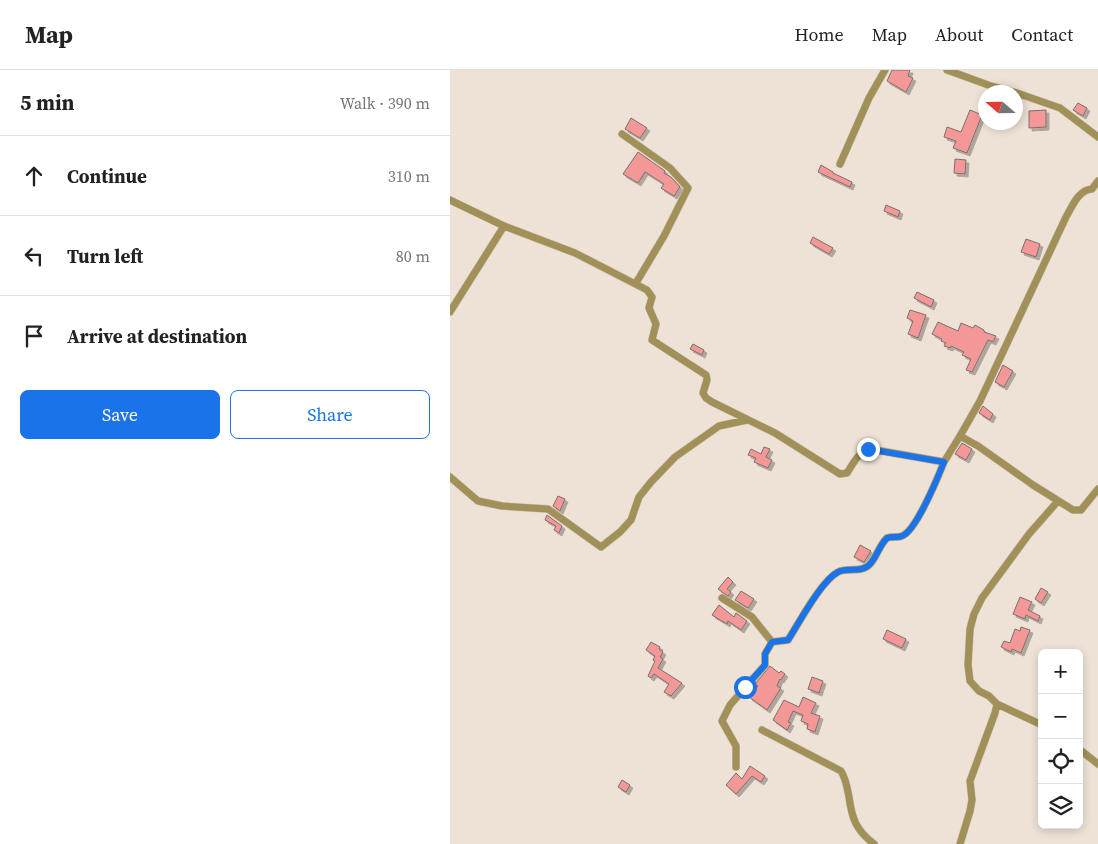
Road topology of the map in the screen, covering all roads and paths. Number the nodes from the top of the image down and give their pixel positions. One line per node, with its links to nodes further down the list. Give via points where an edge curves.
1 (885, 70): 5 (street)
2 (947, 70): 4 (street, via 1060,108)
3 (622, 134): 9 (street, via 670,168 688,188)
4 (1098, 137)
5 (840, 164)
6 (1098, 181): 12 (street, via 1092,189 1082,193 1066,217)
7 (450, 200): 8 (street)
8 (504, 226): 9 (street, via 575,253); 10 (street)
9 (636, 283): 11 (street, via 651,294 649,308 656,324 652,340 706,375 703,393 706,398)
10 (450, 312)
11 (747, 420): 13 (street, via 775,433 840,474 845,474 863,451 870,449); 14 (street, via 719,426 675,457 639,497 631,520 601,547 548,509 478,501)
12 (960, 436): 13 (street); 16 (street)
13 (944, 462): 18 (street, via 922,510 906,534 887,538 868,566 836,572 821,588 788,640)
14 (450, 477)
15 (1098, 489): 16 (street, via 1081,510 1073,510)
16 (1058, 501): 19 (street, via 982,598 972,622 968,665 970,681 979,692 990,696)
17 (722, 598): 18 (street, via 752,617)
18 (772, 642): 24 (street, via 765,654 765,665 730,705 722,720 736,746)
19 (997, 704): 20 (street); 26 (street, via 970,781 972,800)
20 (1038, 723)
21 (762, 730): 25 (street, via 841,771 855,826)
22 (1083, 752): 23 (street)
23 (1098, 764)
24 (736, 767)
25 (874, 844)
26 (960, 844)

